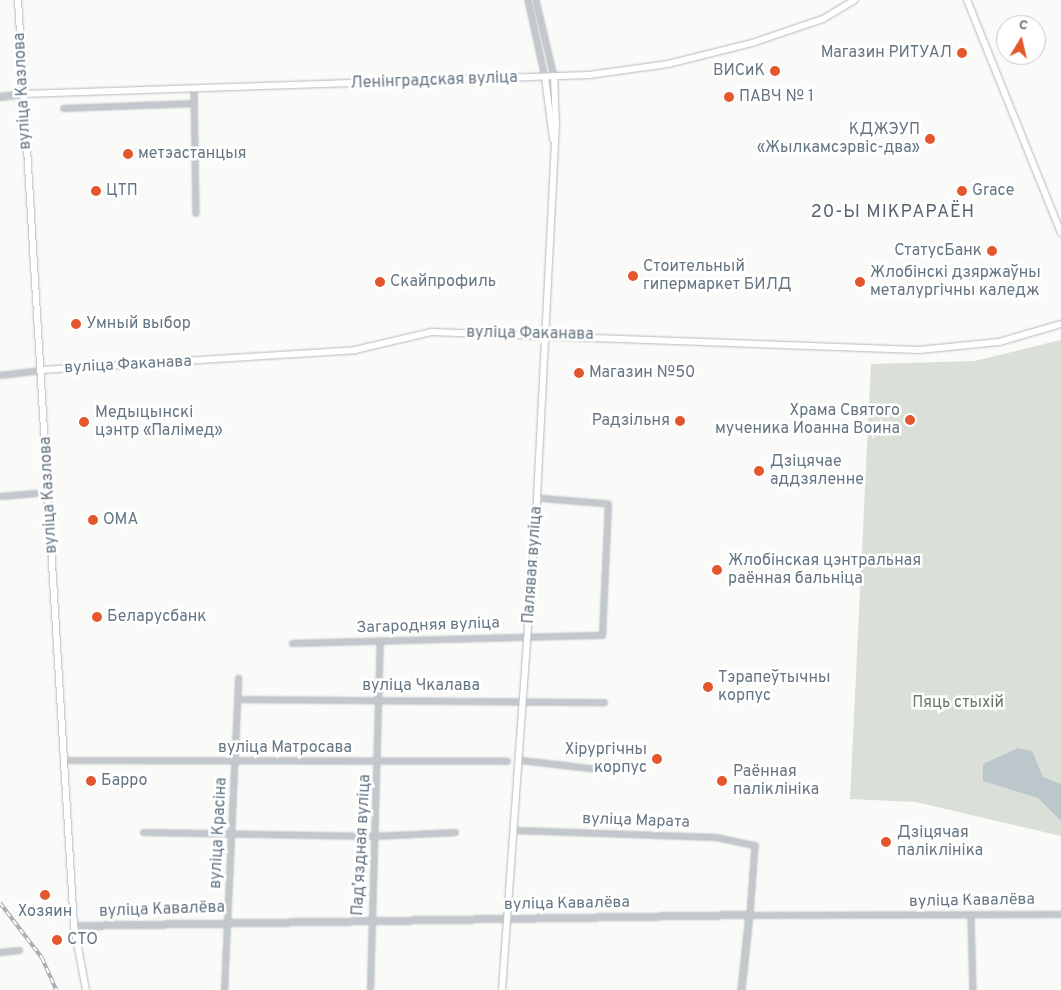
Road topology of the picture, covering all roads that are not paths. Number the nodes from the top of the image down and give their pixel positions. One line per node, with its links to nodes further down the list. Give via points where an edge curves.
1 (18, 0): 9 (main road, вуліца Казлова)
2 (528, 0): 7 (street)
3 (536, 0): 6 (street)
4 (855, 0): 6 (main road, Ленінградская вуліца, via 803,27 710,54 628,70)
5 (967, 0): 15 (main road)
6 (554, 76): 7 (main road, Ленінградская вуліца); 13 (main road, Палявая вуліца)
7 (545, 77): 8 (main road, Ленінградская вуліца); 13 (main road, Палявая вуліца)
8 (194, 89): 9 (main road, Ленінградская вуліца); 11 (street)
9 (23, 94): 10 (street, Ленінградская вуліца); 18 (main road, вуліца Казлова)
10 (0, 97)
11 (194, 103): 12 (street); 14 (street)
12 (63, 108)
13 (554, 140): 17 (main road, Палявая вуліца)
14 (196, 213)
15 (1061, 233)
16 (1061, 324): 17 (main road, вуліца Факанава, via 1000,342 919,350)
17 (546, 333): 18 (main road, вуліца Факанава, via 431,332 355,350); 22 (main road, Палявая вуліца)
18 (41, 370): 19 (street, вуліца Факанава); 20 (main road, вуліца Казлова)
19 (0, 374)
20 (49, 492): 21 (street); 31 (main road, вуліца Казлова)
21 (0, 496)
22 (537, 498): 23 (main road, Палявая вуліца); 23 (street, Загародняя вуліца, via 608,504 608,582 602,635)
23 (529, 635): 24 (street, Загародняя вуліца); 28 (main road, Палявая вуліца)
24 (380, 641): 25 (street, Загародняя вуліца); 27 (street, Падʼяздная вуліца)
25 (292, 643)
26 (238, 678): 29 (street, вуліца Красіна)
27 (380, 698): 28 (street, вуліца Чкалава); 29 (street, вуліца Чкалава); 34 (street, Падʼяздная вуліца)
28 (525, 698): 30 (street, вуліца Чкалава); 33 (main road, Палявая вуліца)
29 (238, 699): 32 (street, вуліца Красіна)
30 (604, 702)
31 (63, 760): 32 (street, вуліца Матросава); 48 (main road, вуліца Казлова)
32 (235, 760): 34 (street, вуліца Матросава); 40 (street, вуліца Красіна)
33 (521, 760): 36 (street); 37 (main road, Палявая вуліца)
34 (379, 761): 35 (street, вуліца Матросава); 41 (street, Падʼяздная вуліца)
35 (507, 761)
36 (599, 769)
37 (515, 830): 43 (street, вуліца Марата, via 716,837 755,845); 45 (main road, Палявая вуліца)
38 (143, 832): 40 (street)
39 (455, 832): 41 (street)
40 (230, 833): 41 (street); 47 (street, вуліца Красіна)
41 (374, 836): 46 (street, Падʼяздная вуліца)
42 (1061, 914): 44 (street, вуліца Кавалёва)
43 (750, 915): 44 (street, вуліца Кавалёва); 45 (street, вуліца Кавалёва); 55 (street)
44 (971, 916): 56 (street)
45 (508, 918): 46 (street, вуліца Кавалёва); 54 (main road, Палявая вуліца)
46 (371, 919): 47 (street, вуліца Кавалёва); 53 (street, Падʼяздная вуліца)
47 (227, 922): 48 (street, вуліца Кавалёва); 52 (street, вуліца Красіна)
48 (74, 926): 51 (main road, вуліца Казлова)
49 (19, 950): 50 (street)
50 (0, 952)
51 (86, 990)
52 (224, 990)
53 (370, 990)
54 (502, 990)
55 (742, 990)
56 (972, 990)

